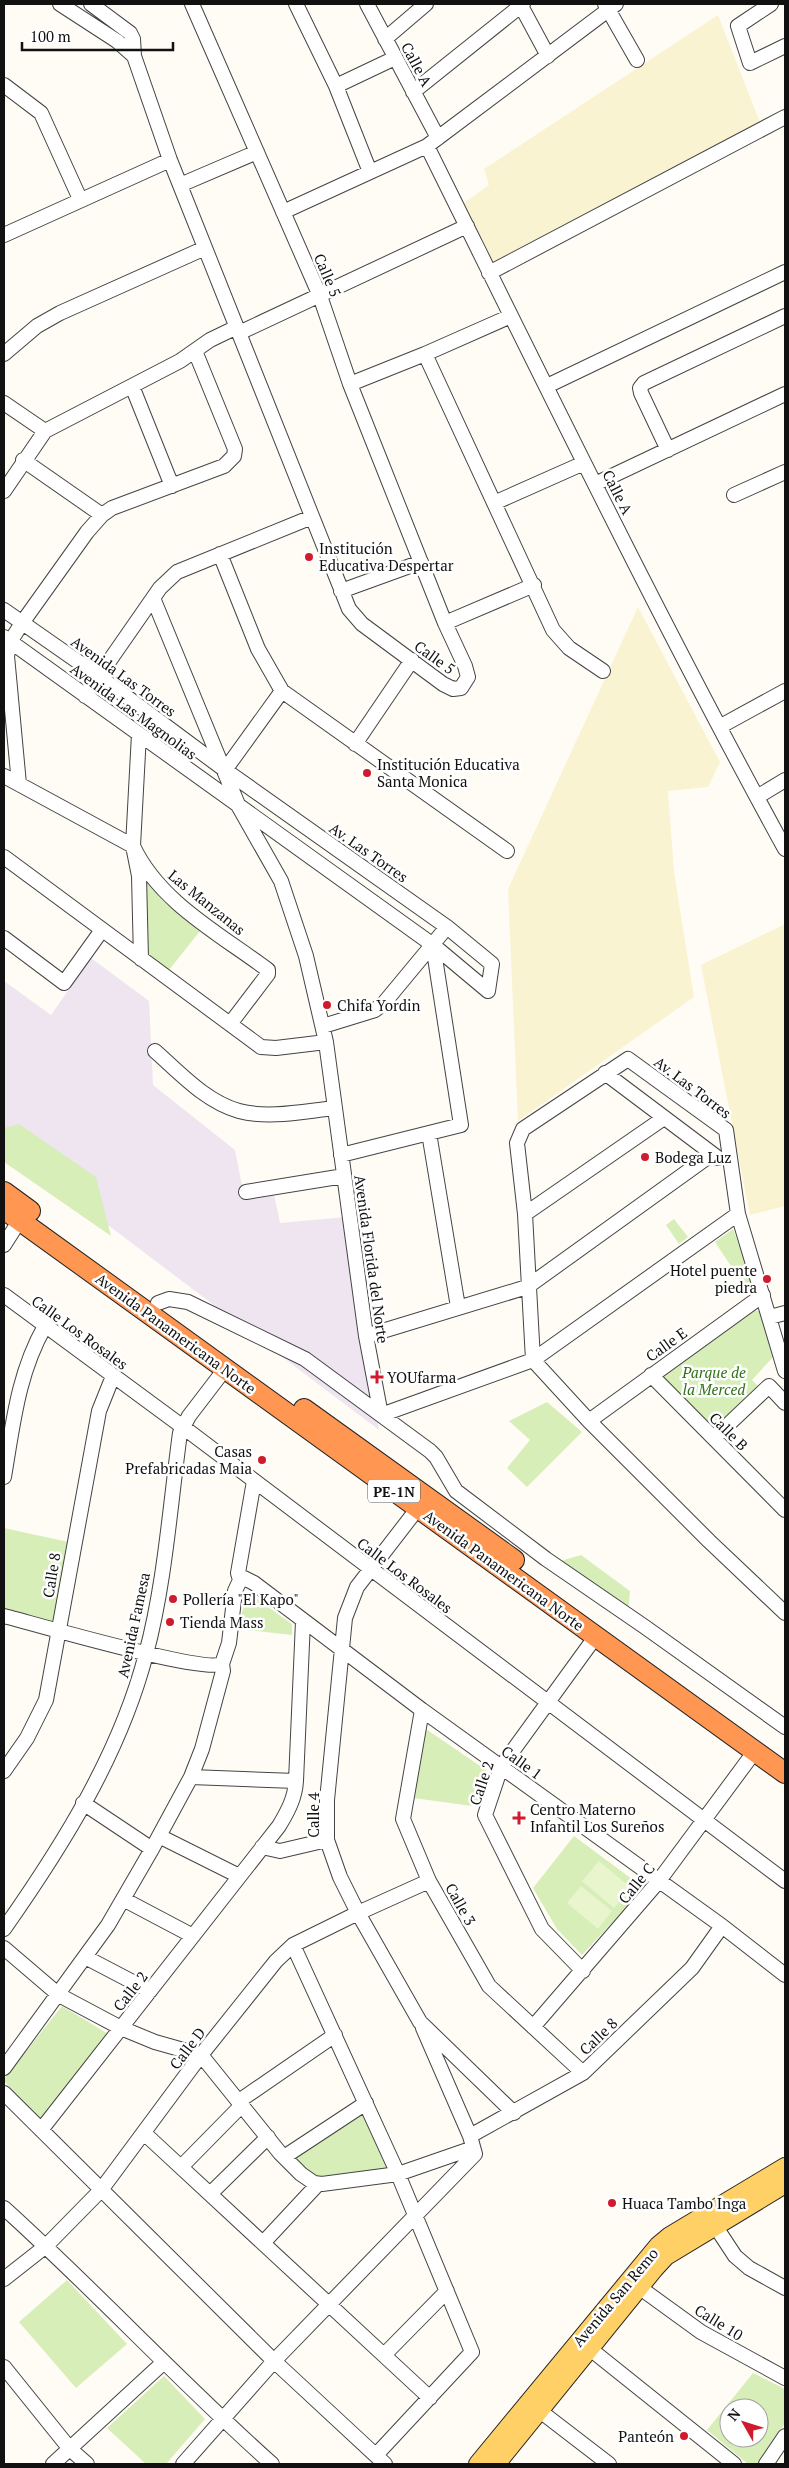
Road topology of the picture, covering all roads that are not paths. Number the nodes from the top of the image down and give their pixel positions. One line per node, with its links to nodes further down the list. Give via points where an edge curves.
1 (60, 4): 12 (street)
2 (91, 4): 12 (street, Calle 5, via 130,33)
3 (192, 4): 21 (street, Calle 5)
4 (296, 4): 17 (street)
5 (367, 4): 10 (street, Calle A)
6 (426, 4): 10 (street)
7 (521, 4): 13 (street); 18 (street)
8 (771, 4): 11 (street, via 738,26 750,63)
9 (610, 6): 13 (street); 15 (street)
10 (385, 39): 14 (street, Calle A)
11 (785, 46)
12 (134, 56): 22 (street, Calle 5)
13 (548, 56): 20 (street)
14 (395, 58): 17 (street); 18 (street, Calle A)
15 (637, 60)
16 (4, 85): 25 (street, via 41,113)
17 (336, 86): 23 (street)
18 (413, 92): 20 (street, Calle A)
19 (785, 117): 31 (street)
20 (433, 142): 23 (street); 27 (street, Calle A)
21 (257, 152): 24 (street); 26 (street, Calle 5)
22 (170, 160): 24 (street, Calle 5); 25 (street)
23 (370, 172): 26 (street)
24 (180, 184): 29 (street, Calle 5)
25 (80, 199): 28 (street)
26 (283, 212): 32 (street, Calle 5)
27 (467, 226): 31 (street, Calle A); 32 (street)
28 (4, 235)
29 (205, 248): 35 (street, Calle 5); 37 (street, via 60,313 37,326)
30 (785, 272): 41 (street)
31 (489, 273): 33 (street, Calle A)
32 (320, 296): 35 (street); 39 (street, Calle 5)
33 (511, 316): 38 (street); 41 (street, Calle A)
34 (785, 316): 45 (street, via 644,383 641,393)
35 (238, 330): 36 (street, via 210,340); 55 (street, Calle 5)
36 (195, 351): 40 (street); 50 (street, via 235,453 224,466)
37 (4, 354)
38 (425, 354): 39 (street); 53 (street)
39 (350, 384): 57 (street, Calle 5)
40 (132, 386): 44 (street); 50 (street)
41 (547, 386): 47 (street, Calle A)
42 (785, 394): 45 (street)
43 (4, 403): 44 (street)
44 (45, 431): 46 (street)
45 (668, 450): 49 (street)
46 (23, 460): 51 (street); 54 (street)
47 (584, 463): 49 (street, Calle A); 53 (street)
48 (785, 472): 52 (street)
49 (596, 484): 71 (street, Calle A)
50 (172, 486): 54 (street, via 112,508)
51 (4, 490)
52 (734, 495)
53 (494, 503): 58 (street)
54 (102, 515): 62 (street)
55 (312, 517): 56 (street); 59 (street, Calle 5)
56 (220, 554): 60 (street, via 177,572); 68 (street, via 258,649)
57 (421, 562): 59 (street); 63 (street, Calle 5)
58 (534, 585): 63 (street); 66 (street, via 557,637)
59 (341, 591): 65 (street, Calle 5, via 349,609 362,624)
60 (153, 598): 67 (street); 74 (street, Avenida Las Magnolias)
61 (4, 610): 62 (street, Avenida Las Torres)
62 (22, 623): 64 (street); 67 (street, Avenida Las Torres)
63 (445, 623): 65 (street, Calle 5, via 468,673 465,684 458,689 448,688)
64 (7, 640): 70 (street, Avenida Las Magnolias); 77 (street)
65 (412, 660): 73 (street)
66 (603, 671)
67 (100, 677): 70 (street); 74 (street, Avenida Las Torres)
68 (282, 691): 73 (street); 74 (street)
69 (785, 691): 71 (street)
70 (85, 696): 72 (street, Avenida Las Magnolias)
71 (721, 726): 78 (street, Calle A)
72 (139, 734): 79 (street, Avenida Las Magnolias); 80 (street)
73 (355, 744): 82 (street)
74 (225, 770): 79 (street, Avenida Las Magnolias); 84 (street, Av. Las Torres)
75 (4, 776): 77 (street)
76 (785, 780): 78 (street)
77 (18, 784): 80 (street)
78 (757, 797): 81 (street, Calle A)
79 (239, 807): 87 (street); 90 (street, Avenida Las Magnolias, via 282,881 306,956)
80 (133, 846): 88 (street, via 139,876); 89 (street, Las Manzanas, via 142,864 164,890 268,972)
81 (785, 849)
82 (506, 851)
83 (4, 857): 85 (street)
84 (447, 927): 87 (street); 87 (street, Av. Las Torres, via 492,964 488,991)
85 (102, 930): 86 (street, via 64,983); 88 (street)
86 (4, 938)
87 (433, 945): 90 (street, via 376,1010); 96 (street, via 461,1125)
88 (141, 959): 89 (street)
89 (230, 1024): 91 (street, via 269,1048)
90 (323, 1026): 91 (street, Avenida Las Magnolias)
91 (326, 1042): 94 (street, Avenida Las Magnolias)
92 (155, 1051): 94 (street, via 198,1089 240,1111 263,1114)
93 (605, 1073): 95 (street); 99 (street, Av. Las Torres, via 628,1059 726,1130); 104 (street, via 528,1124 519,1134 517,1144)
94 (335, 1108): 98 (street, Avenida Florida del Norte)
95 (664, 1118): 97 (street); 104 (street)
96 (429, 1133): 98 (street); 111 (street)
97 (712, 1154): 99 (street); 107 (street)
98 (341, 1156): 100 (street, Avenida Florida del Norte)
99 (730, 1167): 105 (street)
100 (344, 1176): 102 (street); 115 (street, Avenida Florida del Norte)
101 (4, 1192): 110 (highway, Avenida Panamericana Norte / PE-1N)
102 (246, 1192)
103 (12, 1214): 106 (street); 117 (highway, Avenida Panamericana Norte / PE-1N)
104 (525, 1214): 107 (street)
105 (738, 1214): 108 (street); 116 (street)
106 (4, 1245)
107 (527, 1287): 111 (street); 116 (street)
108 (763, 1295): 113 (street); 119 (street, Calle E)
109 (4, 1296): 114 (street, Calle Los Rosales)
110 (158, 1303): 122 (street, via 169,1299 188,1302 305,1359); 144 (highway, Avenida Panamericana Norte / PE-1N)
111 (458, 1307): 115 (street)
112 (785, 1313): 113 (street)
113 (770, 1317): 118 (street)
114 (45, 1326): 120 (street, Calle Los Rosales); 126 (street, via 20,1386)
115 (366, 1336): 122 (street, Avenida Florida del Norte)
116 (533, 1360): 122 (street); 123 (street)
117 (225, 1368): 124 (street, Avenida Famesa); 128 (highway, Avenida Panamericana Norte / PE-1N)
118 (785, 1371)
119 (651, 1374): 123 (street, Calle E); 125 (street, Calle B)
120 (113, 1376): 124 (street, Calle Los Rosales); 135 (street, Calle 8, via 99,1411)
121 (785, 1403): 125 (street, via 769,1386)
122 (381, 1415): 142 (street, via 436,1457 456,1491 546,1559)
123 (589, 1420): 132 (street)
124 (182, 1427): 127 (street, Calle Los Rosales); 138 (street, Avenida Famesa)
125 (714, 1438): 129 (street, Calle B)
126 (4, 1477)
127 (254, 1481): 130 (street, Calle Los Rosales); 131 (street, via 238,1573)
128 (418, 1508): 130 (street, Calle 4); 136 (highway, Avenida Panamericana Norte / PE-1N)
129 (785, 1510)
130 (369, 1569): 137 (street, Calle 4, via 349,1603); 140 (street, Calle Los Rosales)
131 (240, 1580): 134 (street, Calle 1, via 244,1578 254,1583); 139 (street, via 235,1591 227,1653)
132 (785, 1613)
133 (4, 1616): 135 (street)
134 (303, 1621): 137 (street, Calle 1); 149 (street, Calle 2)
135 (59, 1630): 138 (street); 146 (street, Calle 8, via 46,1700 27,1738)
136 (596, 1636): 140 (street, Calle 2); 143 (highway, Avenida Panamericana Norte / PE-1N)
137 (342, 1650): 141 (street, Calle 1); 153 (street, Calle 4, via 327,1800)
138 (146, 1653): 139 (street, via 196,1664); 150 (street, Avenida Famesa, via 123,1726)
139 (222, 1664): 148 (street, via 224,1671 212,1715)
140 (548, 1703): 145 (street, Calle 2); 151 (street, Calle Los Rosales)
141 (422, 1710): 145 (street, Calle 1); 157 (street, Calle 3, via 403,1819)
142 (785, 1727)
143 (755, 1751): 147 (highway, Avenida Panamericana Norte / PE-1N); 151 (street, Calle C)
144 (785, 1756)
145 (501, 1767): 159 (street, Calle 1); 168 (street, Calle 2, via 485,1815 542,1929)
146 (4, 1770)
147 (785, 1773)
148 (191, 1777): 149 (street); 152 (street)
149 (296, 1781): 154 (street, Calle 2, via 288,1810)
150 (83, 1803): 155 (street); 163 (street, Avenida Famesa)
151 (706, 1820): 158 (street, Calle Los Rosales); 159 (street, Calle C)
152 (159, 1836): 155 (street); 156 (street)
153 (327, 1840): 154 (street, via 280,1851); 161 (street, Calle 4)
154 (262, 1847): 156 (street, Calle 2)
155 (152, 1849): 160 (street)
156 (239, 1876): 164 (street, Calle 2)
157 (429, 1881): 161 (street, Calle D); 173 (street, Calle 3, via 489,1986)
158 (785, 1881)
159 (658, 1882): 162 (street, Calle 1); 168 (street, Calle C)
160 (123, 1899): 164 (street); 167 (street)
161 (358, 1913): 165 (street, Calle D); 172 (street, Calle 4)
162 (722, 1926): 169 (street, Calle 1); 178 (street, Calle 8, via 692,1968)
163 (4, 1929)
164 (193, 1936): 170 (street, Calle 2)
165 (293, 1946): 175 (street); 176 (street, Calle D, via 263,1976)
166 (4, 1948): 171 (street)
167 (85, 1957): 170 (street); 171 (street)
168 (584, 1971): 173 (street, Calle C)
169 (785, 1975)
170 (150, 1990): 174 (street, Calle 2)
171 (59, 1995): 174 (street); 177 (street)
172 (420, 2022): 182 (street, Calle 4); 186 (street)
173 (533, 2027): 178 (street, Calle 3)
174 (121, 2028): 176 (street); 183 (street, Calle 2)
175 (335, 2035): 180 (street); 181 (street)
176 (201, 2055): 180 (street); 184 (street, Calle D)
177 (4, 2068)
178 (583, 2073): 182 (street, Calle 8)
179 (4, 2093): 183 (street)
180 (240, 2103): 185 (street); 188 (street)
181 (366, 2103): 187 (street); 190 (street)
182 (514, 2113): 186 (street, Calle 8)
183 (41, 2130): 193 (street)
184 (144, 2133): 188 (street); 193 (street, Calle D)
185 (268, 2137): 187 (street); 194 (street)
186 (471, 2142): 190 (street, Calle 8); 196 (street, via 474,2154)
187 (284, 2157): 191 (street, via 301,2174)
188 (181, 2167): 194 (street)
189 (785, 2167): 197 (main road, Avenida San Remo)
190 (398, 2174): 191 (street, Calle 8); 196 (street)
191 (318, 2184): 198 (street)
192 (785, 2184): 197 (main road, Avenida San Remo)
193 (101, 2190): 199 (street, Calle D); 207 (street)
194 (210, 2194): 198 (street)
195 (4, 2208): 199 (street)
196 (416, 2215): 203 (street); 204 (street)
197 (711, 2219): 201 (main road, Avenida San Remo, via 666,2256); 202 (street, via 735,2256 749,2268); 221 (main road, Avenida San Remo, via 670,2236 658,2246)
198 (263, 2243): 204 (street)
199 (46, 2246): 200 (street, Calle D); 208 (street)
200 (4, 2279)
201 (639, 2287): 205 (main road, Avenida San Remo); 210 (street, Calle 10, via 701,2332)
202 (785, 2288)
203 (447, 2290): 206 (street); 211 (street, via 472,2352)
204 (330, 2304): 206 (street); 207 (street)
205 (589, 2348): 212 (main road, Avenida San Remo); 224 (street)
206 (384, 2355): 211 (street)
207 (274, 2361): 213 (street); 216 (street)
208 (164, 2362): 213 (street); 215 (street)
209 (4, 2367): 215 (street)
210 (785, 2378)
211 (430, 2398): 216 (street)
212 (540, 2411): 222 (main road, Avenida San Remo); 223 (street)
213 (221, 2419): 219 (street); 220 (street)
214 (785, 2436): 225 (street)
215 (70, 2449): 217 (street); 218 (street)
216 (380, 2460)
217 (54, 2464)
218 (87, 2464)
219 (183, 2464)
220 (272, 2464)
221 (478, 2464)
222 (496, 2464)
223 (609, 2464)
224 (734, 2464)
225 (766, 2464)

